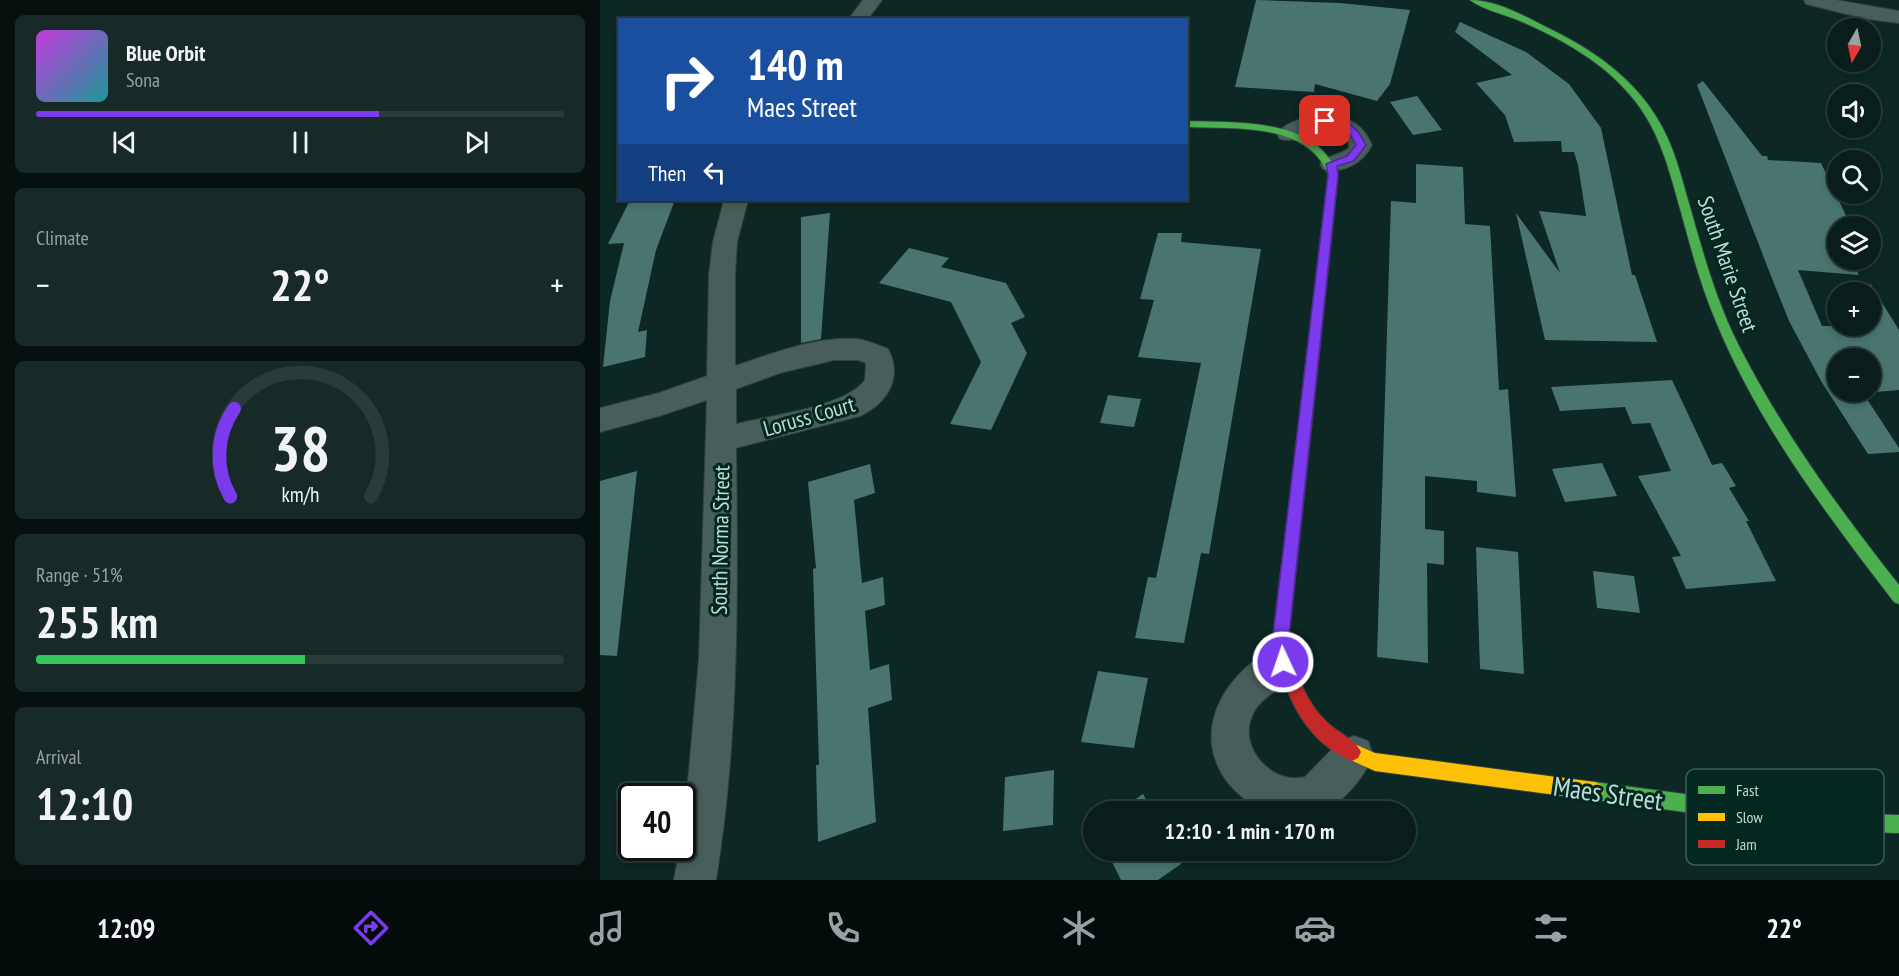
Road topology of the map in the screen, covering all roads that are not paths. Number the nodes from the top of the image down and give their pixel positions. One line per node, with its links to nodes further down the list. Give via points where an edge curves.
1 (873, 0): 5 (street)
2 (1474, 0): 13 (street, South Marie Street, via 1568,39 1622,80 1644,105 1666,144 1709,286 1755,390 1841,524)
3 (1813, 0): 4 (street)
4 (1899, 17)
5 (859, 18)
6 (1188, 124): 7 (street)
7 (1288, 134): 8 (street, via 1317,147); 8 (street, via 1307,123 1325,121 1354,130 1361,145 1359,151 1350,159)
8 (1331, 164): 14 (street, Maes Street, via 1333,175 1281,636)
9 (736, 201): 10 (street, South Norma Street, via 726,233 722,274)
10 (721, 382): 11 (street, via 668,402); 12 (street, South Norma Street); 12 (street, Loruss Court, via 768,365 839,348 871,351 882,367 877,388 856,405)
11 (600, 420)
12 (721, 440): 19 (street, South Norma Street, via 722,552 713,746)
13 (1899, 597)
14 (1283, 662): 15 (street, Maes Street, via 1312,722); 15 (street, via 1255,682 1235,711 1231,734 1234,755 1250,777 1267,791 1290,798 1309,796 1326,785)
15 (1354, 755): 16 (street, Maes Street, via 1375,762)
16 (1686, 803)
17 (1884, 824): 18 (street, Maes Street)
18 (1899, 824)
19 (695, 880)

